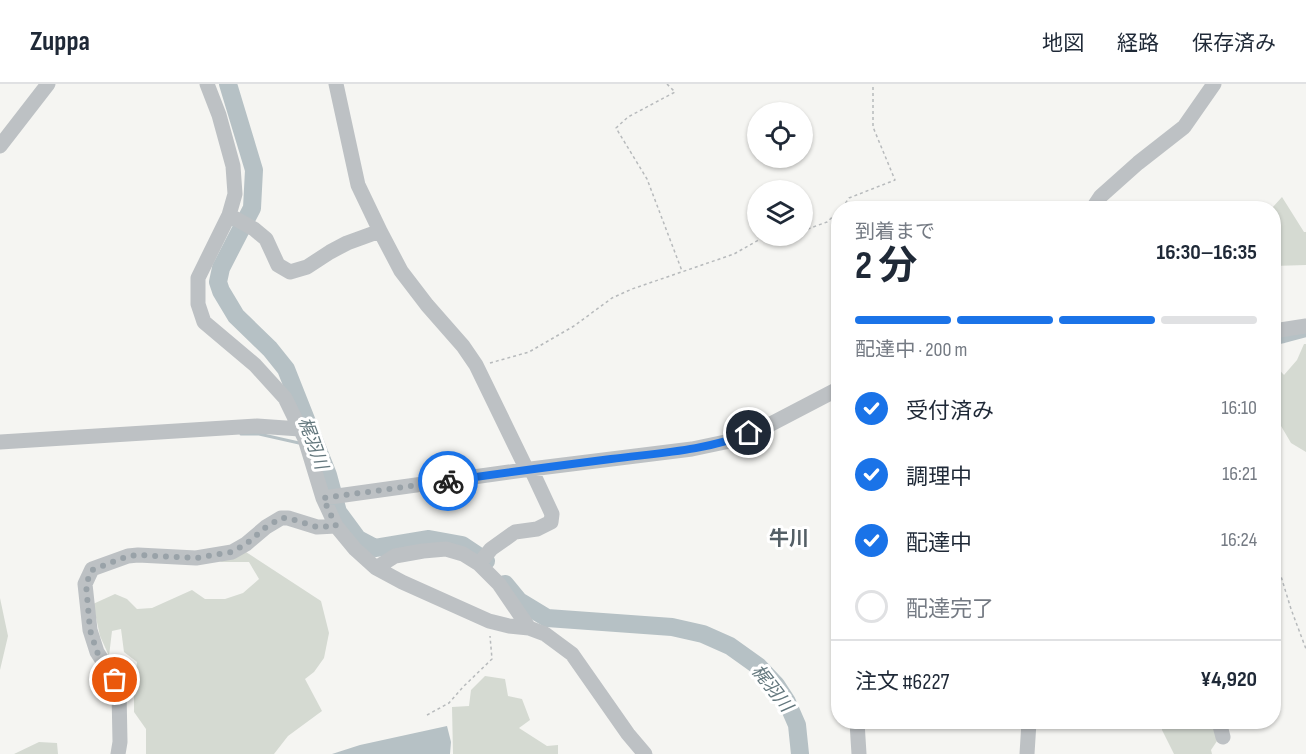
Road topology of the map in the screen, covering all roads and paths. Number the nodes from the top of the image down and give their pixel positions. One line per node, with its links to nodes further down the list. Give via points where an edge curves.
1 (48, 84): 7 (street)
2 (207, 84): 10 (street, via 233,166)
3 (336, 84): 13 (street, via 358,185)
4 (668, 84): 15 (path, via 675,92 628,117 616,128 647,179)
5 (873, 84): 8 (path, via 873,127 895,180)
6 (1214, 84): 9 (street, via 1184,127)
7 (0, 146)
8 (847, 201)
9 (1098, 201)
10 (232, 216): 13 (street, via 266,239 278,265 290,272); 20 (street, via 198,278 198,304 204,322 255,365 285,398)
11 (831, 218): 12 (path)
12 (813, 227)
13 (380, 231): 18 (street, via 401,271)
14 (748, 246): 15 (path)
15 (682, 272): 18 (path, via 612,298 529,352)
16 (1306, 326): 17 (street)
17 (1281, 330)
18 (477, 366): 22 (street)
19 (831, 393): 22 (street, via 730,441)
20 (300, 429): 21 (street, via 257,426); 23 (street)
21 (0, 442)
22 (529, 469): 23 (street); 25 (street, via 552,514 551,522 515,532)
23 (326, 498): 24 (street)
24 (336, 526): 26 (street); 36 (street, via 317,527 281,518 232,552 196,558 128,556 92,570 86,584 90,630 97,652 119,691)
25 (479, 563): 26 (street, via 446,549 395,556); 29 (street)
26 (376, 568): 28 (street)
27 (1281, 576): 30 (path)
28 (489, 621): 29 (street); 31 (path, via 492,659 449,703)
29 (529, 627): 37 (street, via 572,654)
30 (1306, 648)
31 (427, 715)
32 (857, 729): 38 (street)
33 (1029, 729): 39 (street)
34 (1221, 729): 35 (street)
35 (1223, 737)
36 (118, 754)
37 (645, 754)
38 (859, 754)
39 (1027, 754)

